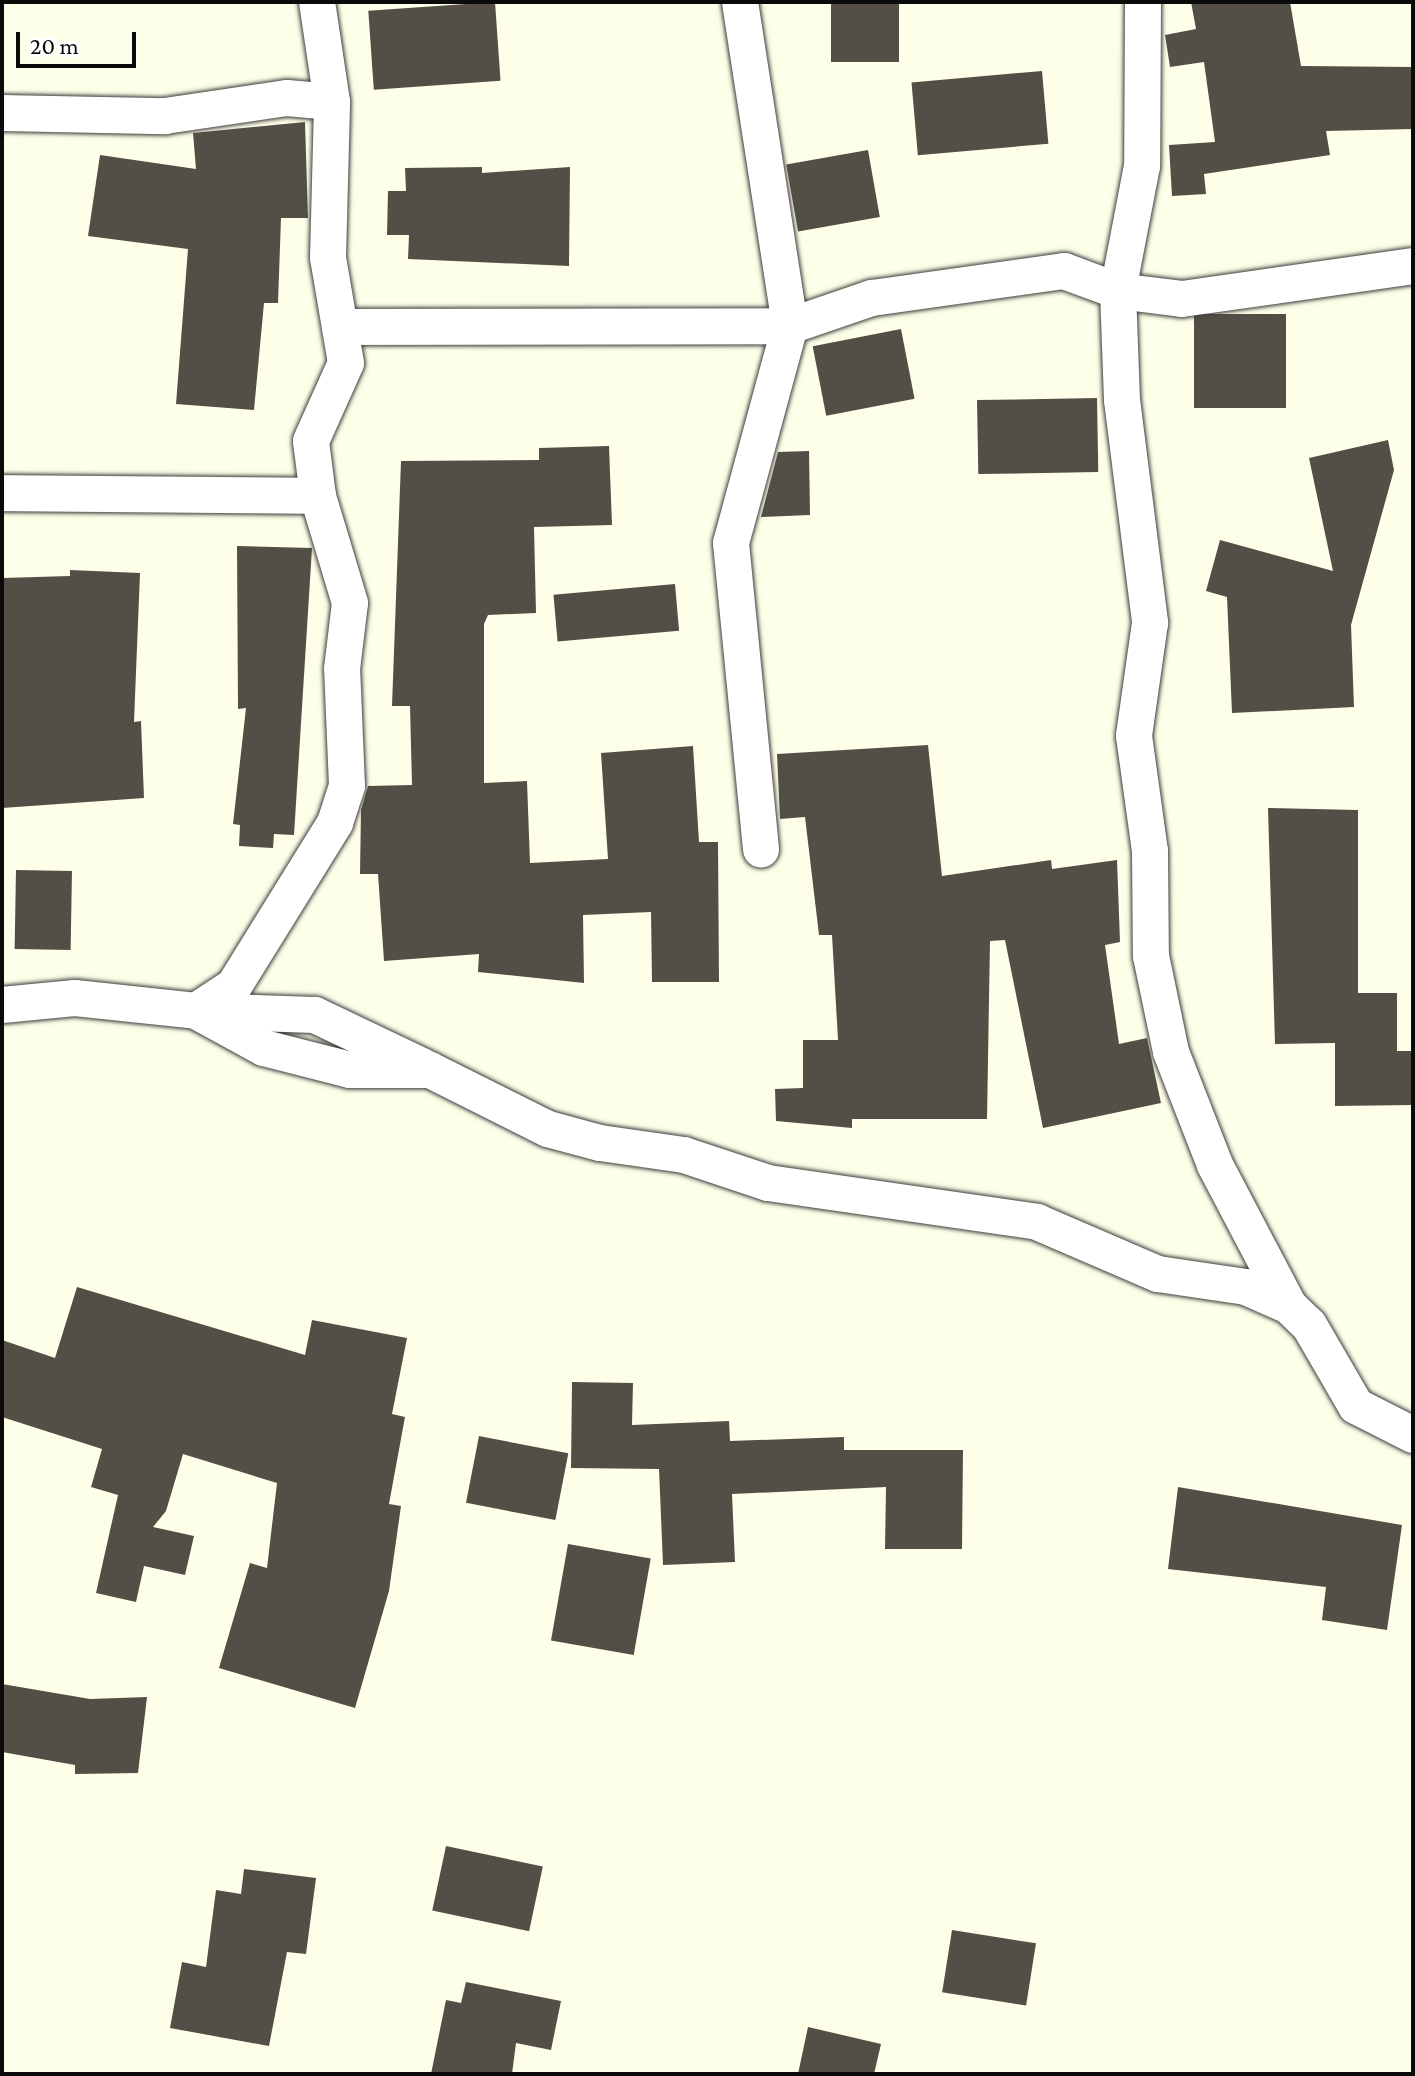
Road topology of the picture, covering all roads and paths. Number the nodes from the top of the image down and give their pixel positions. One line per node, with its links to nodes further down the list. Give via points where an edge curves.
1 (317, 2): 4 (street)
2 (740, 2): 8 (street)
3 (1143, 2): 7 (street, via 1142,166)
4 (332, 102): 5 (street, via 287,98 165,116); 9 (street, via 328,258)
5 (2, 113)
6 (1413, 266): 7 (street, via 1182,299)
7 (1118, 291): 8 (street, via 1064,271 872,298); 15 (street, via 1122,400 1150,623 1134,736 1150,851 1151,956 1171,1052 1215,1165)
8 (790, 326): 9 (street); 12 (street, via 731,543)
9 (340, 327): 11 (street, via 346,363 311,441)
10 (2, 493): 11 (street)
11 (318, 496): 14 (street, via 350,603 342,669 347,786 335,823 234,986)
12 (761, 850)
13 (2, 1005): 14 (street, via 75,998)
14 (196, 1011): 15 (street, via 315,1015 561,1133 684,1155 768,1183 1037,1222 1158,1274 1246,1287)
15 (1289, 1306): 16 (street, via 1309,1325 1356,1406)
16 (1413, 1435)

